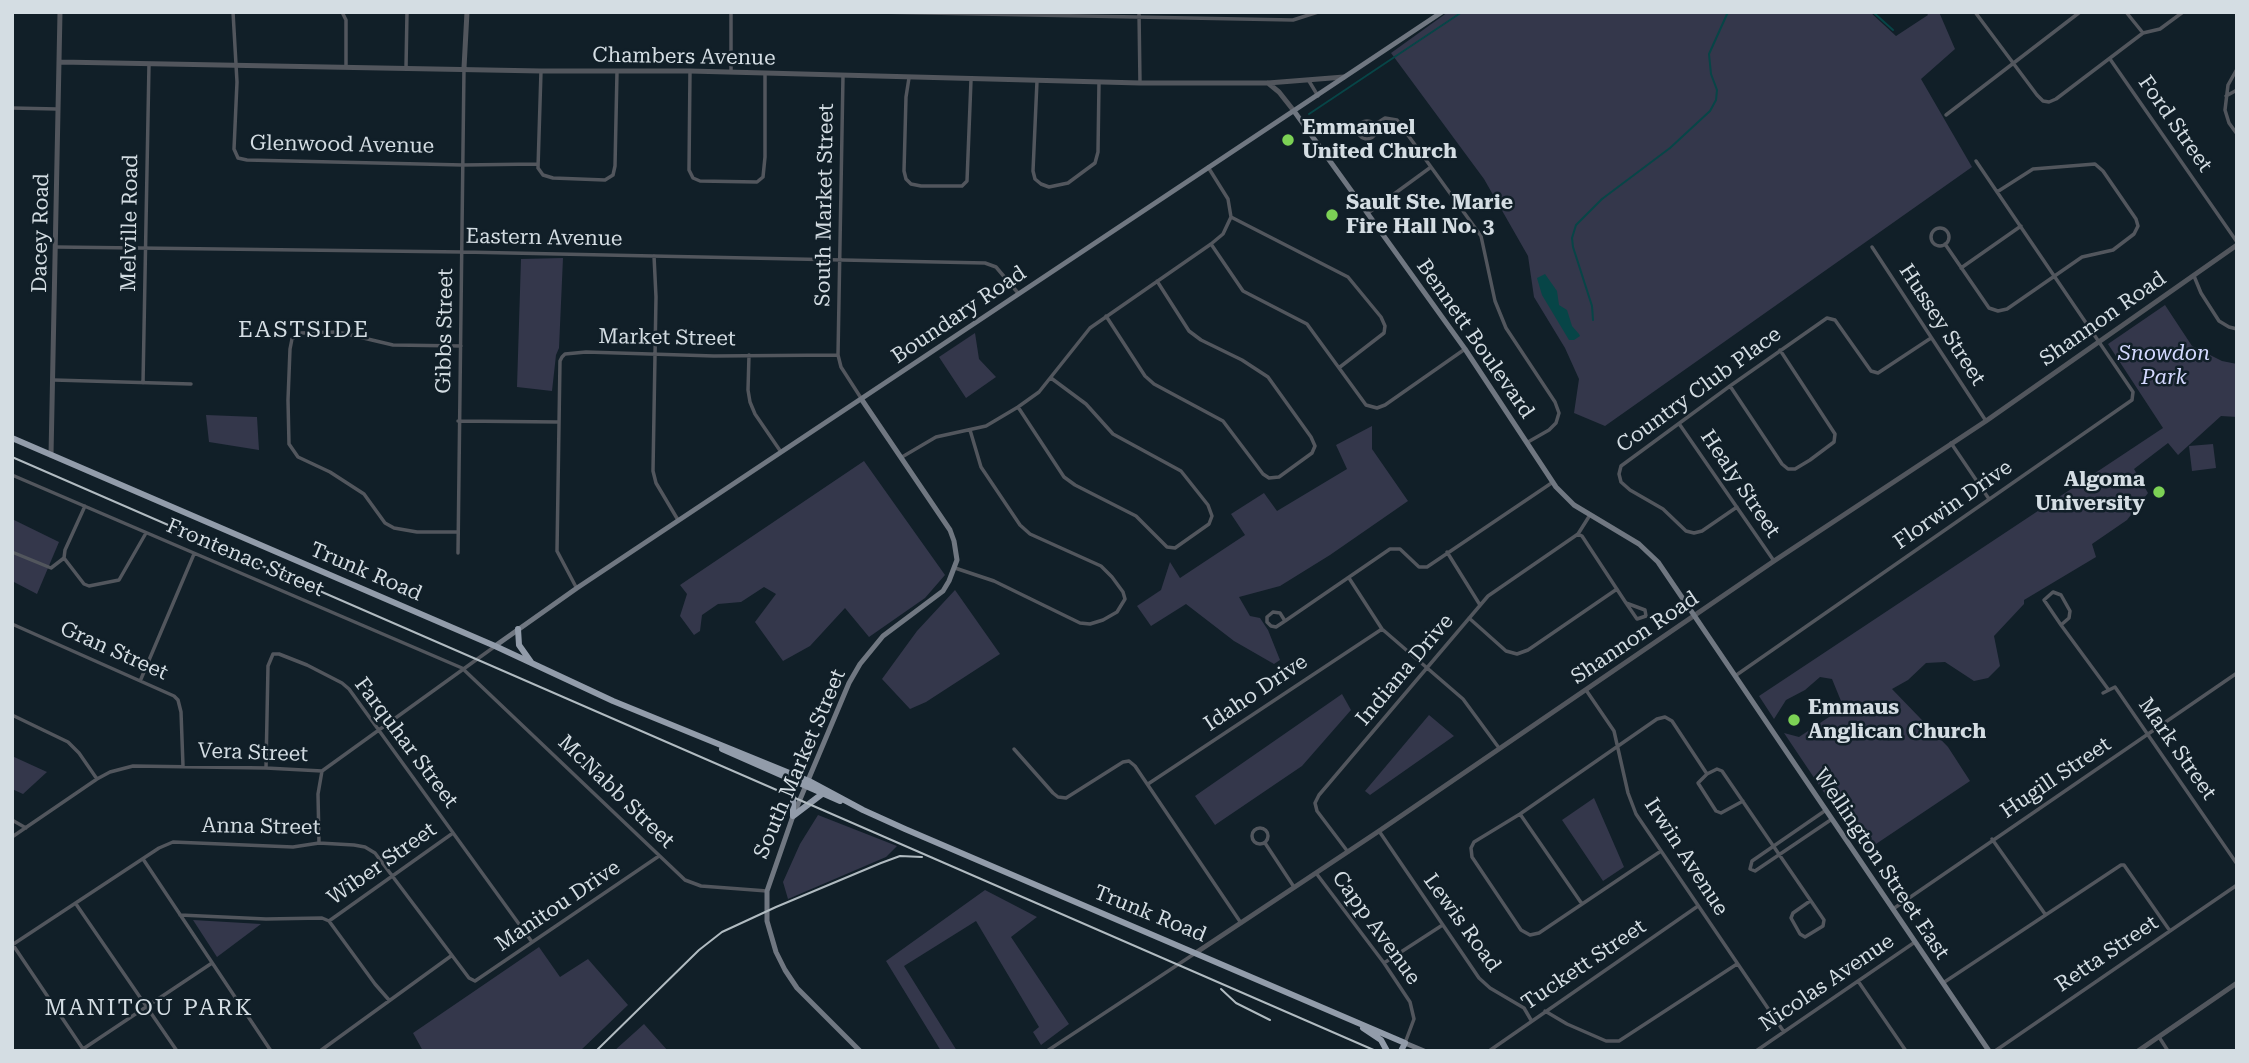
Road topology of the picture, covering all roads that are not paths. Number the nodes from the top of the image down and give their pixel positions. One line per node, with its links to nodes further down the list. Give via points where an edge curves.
1 (60, 12): 17 (street, Dacey Road)
2 (233, 12): 20 (street)
3 (342, 12): 21 (street)
4 (407, 12): 22 (street)
5 (467, 12): 23 (street)
6 (731, 12): 28 (street)
7 (879, 12): 14 (street)
8 (1318, 12): 14 (street, via 1293,20)
9 (1442, 12): 31 (main road, Boundary Road)
10 (1975, 12): 19 (street)
11 (2080, 12): 19 (street)
12 (2126, 12): 15 (street)
13 (2183, 12): 15 (street, via 2160,29)
14 (1139, 14): 37 (street)
15 (2143, 33): 16 (street)
16 (2110, 59): 19 (street, via 2049,102 2043,101); 59 (street, Ford Street)
17 (60, 62): 18 (street, Chambers Avenue); 43 (street, Dacey Road)
18 (149, 64): 20 (street, Chambers Avenue); 62 (street, Melville Road)
19 (2013, 65): 45 (street)
20 (236, 66): 21 (street, Chambers Avenue); 50 (street, Glenwood Avenue, via 234,149 238,158)
21 (346, 67): 22 (street, Chambers Avenue)
22 (406, 68): 23 (street, Chambers Avenue)
23 (464, 68): 25 (street, Chambers Avenue); 50 (street, Gibbs Street)
24 (2237, 69): 41 (street)
25 (541, 71): 26 (street, Chambers Avenue); 49 (street)
26 (617, 71): 27 (street, Chambers Avenue); 49 (street, via 613,175 605,180 554,178 543,176)
27 (690, 71): 28 (street, Chambers Avenue); 29 (street, via 689,170 701,181 757,182 763,177)
28 (731, 72): 29 (street, Chambers Avenue)
29 (765, 73): 30 (street, Chambers Avenue)
30 (843, 76): 32 (street, Chambers Avenue); 65 (street, South Market Street)
31 (1347, 76): 35 (street, Chambers Avenue); 40 (main road, Boundary Road)
32 (909, 78): 33 (street, Chambers Avenue); 33 (street, via 904,171 911,184 920,186 962,186 967,181)
33 (971, 80): 34 (street, Chambers Avenue)
34 (1037, 81): 36 (street, Chambers Avenue); 36 (street, via 1032,171 1035,179 1049,187 1068,183 1095,163)
35 (1308, 81): 38 (street, Chambers Avenue); 40 (street)
36 (1099, 82): 37 (street, Chambers Avenue)
37 (1140, 83): 38 (street, Chambers Avenue)
38 (1268, 83): 44 (street, Bennett Boulevard)
39 (2237, 90): 41 (street)
40 (1318, 96): 44 (main road, Boundary Road)
41 (2226, 96): 47 (street, via 2226,117)
42 (12, 108): 43 (street)
43 (59, 109): 60 (street, Dacey Road)
44 (1294, 111): 51 (main road, Boundary Road); 54 (main road, Bennett Boulevard)
45 (1946, 115)
46 (1374, 125): 46 (street, via 1374,136 1360,137 1360,123); 52 (street, via 1385,118 1397,120)
47 (2237, 134)
48 (1976, 161): 53 (street)
49 (537, 164): 50 (street, Glenwood Avenue)
50 (463, 165): 63 (street, Gibbs Street)
51 (1208, 167): 55 (street, via 1228,199); 70 (main road, Boundary Road)
52 (1431, 167): 54 (street); 95 (street, via 1481,236 1495,301 1506,328 1559,413 1556,423)
53 (1997, 192): 56 (street); 68 (street, via 2033,169 2095,164 2134,215 2138,226 2131,237 2109,251 2082,257)
54 (1368, 213): 76 (main road, Bennett Boulevard)
55 (1231, 217): 57 (street, via 1223,234); 81 (street, via 1343,273 1374,307 1384,333)
56 (2021, 226): 66 (street); 68 (street)
57 (1210, 244): 69 (street); 81 (street, via 1243,290 1307,324)
58 (1945, 244): 58 (street, via 1947,232 1934,230 1934,243); 66 (street)
59 (2237, 244): 67 (street, Shannon Road)
60 (56, 247): 62 (street, Eastern Avenue); 83 (street, Dacey Road)
61 (1872, 247): 73 (street, Hussey Street)
62 (144, 248): 63 (street, Eastern Avenue); 84 (street, Melville Road)
63 (463, 251): 64 (street, Eastern Avenue); 75 (street, Gibbs Street)
64 (654, 256): 65 (street, Eastern Avenue); 78 (street)
65 (840, 259): 70 (street, Eastern Avenue, via 985,263 996,267); 80 (street, South Market Street)
66 (1961, 268): 68 (street, via 1989,308 1998,311)
67 (2193, 275): 72 (street, via 2219,321); 74 (street, Shannon Road)
68 (2054, 276): 74 (street)
69 (1157, 281): 71 (street); 71 (street, via 1189,331 1268,377 1311,437 1312,453 1279,477 1269,478 1223,421 1145,376)
70 (1018, 293): 87 (main road, Boundary Road)
71 (1105, 316): 82 (street, via 1083,333)
72 (2237, 329)
73 (1931, 338): 77 (street, Country Club Place, via 1878,373 1871,371 1835,320 1827,318); 90 (street, Hussey Street)
74 (2098, 342): 90 (street, Shannon Road); 102 (street, Florwin Drive, via 2133,392 2132,400)
75 (461, 346): 89 (street, Gibbs Street); 107 (street, via 393,345 338,332 301,333 292,339 290,349 288,400 289,444 298,457 364,494 394,528)
76 (1465, 349): 81 (street, via 1377,408 1366,405); 95 (main road, Bennett Boulevard)
77 (1780, 349): 86 (street, Country Club Place); 86 (street, via 1835,434 1835,442 1788,469)
78 (654, 353): 79 (street, Market Street); 91 (street, Market Street, via 565,354 560,361); 106 (street, via 653,471)
79 (749, 355): 80 (street, Market Street); 97 (street, via 750,402)
80 (838, 355): 87 (street, South Market Street)
81 (1340, 367)
82 (1051, 378): 88 (street); 88 (street, via 1086,404 1113,434 1181,471 1208,505 1209,524 1175,548 1167,547 1136,516 1064,477)
83 (54, 380): 84 (street); 98 (street, Dacey Road)
84 (143, 383): 85 (street)
85 (191, 384)
86 (1730, 386): 92 (street, Country Club Place)
87 (862, 400): 97 (main road, Boundary Road); 99 (main road, South Market Street)
88 (1018, 407): 93 (street)
89 (458, 421): 91 (street); 107 (street, Gibbs Street)
90 (1986, 421): 96 (street, Shannon Road)
91 (559, 422): 118 (street, via 557,551)
92 (1679, 424): 104 (street, Healy Street); 104 (street, Country Club Place, via 1621,466 1621,482 1694,533)
93 (970, 430): 99 (street, via 936,437); 116 (street, via 981,467 1020,525 1030,534 1101,566 1123,593 1124,603 1103,621 1080,623)
94 (12, 438): 98 (highway, Trunk Road)
95 (1528, 442): 101 (main road, Bennett Boulevard)
96 (1951, 443): 102 (street); 115 (street, Shannon Road)
97 (783, 453): 106 (main road, Boundary Road)
98 (51, 455): 129 (highway, Trunk Road)
99 (902, 457): 116 (main road, South Market Street, via 950,530 957,551)
100 (12, 475): 103 (street, Frontenac Street)
101 (1553, 482): 105 (main road, Wellington Street East, via 1566,499); 111 (street)
102 (1989, 499): 134 (street, Florwin Drive)
103 (85, 506): 108 (street, Frontenac Street); 114 (street)
104 (1737, 507): 115 (street, Healy Street)
105 (1590, 515): 109 (street); 122 (main road, Wellington Street East, via 1650,553)
106 (679, 521): 118 (main road, Boundary Road)
107 (458, 532): 112 (street, Gibbs Street)
108 (146, 533): 113 (street, Frontenac Street); 114 (street, via 114,582 89,586)
109 (1578, 534): 119 (street); 121 (street, Indiana Drive)
110 (12, 552): 114 (street, via 51,568)
111 (1447, 552): 117 (street, via 1423,568 1399,549 1390,549); 121 (street)
112 (458, 553)
113 (194, 554): 132 (street, Frontenac Street); 135 (street)
114 (64, 558)
115 (1774, 561): 122 (street, Shannon Road)
116 (955, 568): 152 (main road, South Market Street, via 943,591 883,636 860,664)
117 (1349, 577): 124 (street); 128 (street)
118 (577, 588): 127 (main road, Boundary Road)
119 (1617, 589): 120 (street); 123 (street, via 1517,654 1506,651)
120 (1626, 603): 120 (street, via 1637,619 1646,616 1645,610)
121 (1480, 605): 123 (street, Indiana Drive)
122 (1695, 617): 134 (main road, Wellington Street East); 137 (street, Shannon Road)
123 (1469, 618): 131 (street, Indiana Drive)
124 (1285, 621): 124 (street, via 1275,611 1267,617 1273,627)
125 (12, 624): 135 (street, Gran Street)
126 (2061, 625): 126 (street, Mark Street, via 2044,600 2053,592 2061,595 2070,611); 136 (street, Mark Street)
127 (518, 629): 129 (main road, Boundary Road); 130 (highway, via 519,645)
128 (1382, 629): 131 (street); 153 (street, Idaho Drive)
129 (495, 646): 130 (highway, Trunk Road); 132 (street)
130 (533, 664): 142 (highway, Trunk Road)
131 (1428, 669): 144 (street, via 1462,699); 171 (street, Indiana Drive, via 1315,803)
132 (465, 670): 140 (street); 173 (street, McNabb Street)
133 (2237, 673): 141 (street, Hugill Street)
134 (1735, 676): 157 (main road, Wellington Street East)
135 (141, 680): 146 (street, Gran Street, via 178,700)
136 (2108, 689): 138 (street); 141 (street, Mark Street, via 2115,687)
137 (1586, 690): 143 (street, Irwin Avenue, via 1614,731); 144 (street, Shannon Road)
138 (2103, 693)
139 (12, 715): 151 (street, via 68,742)
140 (378, 730): 147 (street, Farquhar Street, via 342,683 273,654 268,666); 148 (street); 164 (street, Farquhar Street)
141 (2147, 735): 166 (street, Hugill Street); 175 (street, Mark Street)
142 (705, 739): 150 (highway, Trunk Road); 152 (highway, Trunk Road)
143 (1618, 746): 149 (street, via 1665,717); 158 (street); 170 (street, Irwin Avenue, via 1636,814)
144 (1499, 748): 163 (street, Shannon Road)
145 (1014, 749): 153 (street, via 1058,797 1074,795 1129,761)
146 (183, 766): 147 (street, Vera Street); 151 (street, Vera Street, via 133,766)
147 (266, 768): 148 (street, Vera Street)
148 (322, 771): 168 (street)
149 (1707, 774): 155 (street, via 1723,771); 155 (street, via 1698,783 1716,811 1721,813)
150 (787, 777): 152 (highway, Trunk Road); 159 (highway, via 793,791)
151 (97, 779): 162 (street, Vera Street)
152 (808, 783): 154 (highway, Trunk Road); 156 (highway, Trunk Road); 159 (main road, South Market Street)
153 (1148, 784): 189 (street)
154 (822, 794): 156 (highway, Trunk Road); 159 (highway)
155 (1743, 801): 169 (street)
156 (863, 810): 195 (highway, Trunk Road)
157 (1826, 810): 160 (main road, Wellington Street East); 169 (street)
158 (1520, 814): 183 (street); 183 (street, via 1471,848 1472,857 1521,930 1539,933)
159 (793, 816): 180 (main road, South Market Street)
160 (1832, 819): 172 (street); 185 (main road, Wellington Street East)
161 (12, 820): 162 (street)
162 (26, 828): 165 (street, Vera Street)
163 (1379, 831): 171 (street, Shannon Road); 190 (street, Lewis Road)
164 (453, 832): 177 (street, Wiber Street); 192 (street, Farquhar Street)
165 (12, 838)
166 (1992, 839): 185 (street, Hugill Street); 187 (street)
167 (1265, 843): 167 (street, via 1268,833 1255,829 1253,841); 179 (street)
168 (319, 844): 174 (street, Anna Street, via 173,842); 177 (street, Anna Street, via 365,848 375,853)
169 (1773, 846): 172 (street); 172 (street, via 1752,861 1750,869 1755,871)
170 (1661, 851): 183 (street); 184 (street, Irwin Avenue)
171 (1348, 852): 176 (street, Shannon Road)
172 (1779, 855): 181 (street)
173 (659, 856): 180 (street, McNabb Street, via 685,880 701,886); 192 (street, Manitou Drive)
174 (143, 859): 182 (street, Anna Street); 186 (street)
175 (2237, 864)
176 (1317, 873): 179 (street, Shannon Road); 198 (street, Capp Avenue)
177 (392, 875): 188 (street, Wiber Street); 196 (street, Anna Street)
178 (2237, 885): 191 (street, Retta Street)
179 (1294, 887): 189 (street, Shannon Road)
180 (767, 891): 216 (main road, South Market Street, via 767,921 776,952 797,988)
181 (1810, 901): 181 (street, via 1791,918 1805,937 1823,926 1824,920)
182 (76, 904): 194 (street, Anna Street); 205 (street)
183 (1582, 904)
184 (1698, 906): 199 (street, Irwin Avenue); 206 (street, Tuckett Street)
185 (1893, 909): 193 (main road, Wellington Street East)
186 (180, 915): 188 (street); 197 (street)
187 (2046, 915): 191 (street, via 2124,865); 202 (street)
188 (329, 920): 204 (street)
189 (1241, 923): 195 (street, Shannon Road)
190 (1442, 926): 198 (street); 208 (street, Lewis Road, via 1479,978 1524,1008)
191 (2170, 931): 225 (street, Retta Street)
192 (532, 942): 200 (street, Manitou Drive)
193 (1915, 942): 201 (street, Nicolas Avenue); 202 (main road, Wellington Street East)
194 (13, 945): 212 (street)
195 (1197, 952): 207 (highway, Trunk Road); 217 (street, Shannon Road)
196 (451, 956): 200 (street, Anna Street); 204 (street)
197 (212, 963): 205 (street); 214 (street)
198 (1384, 963): 211 (street, Capp Avenue, via 1414,1011)
199 (1738, 964): 206 (street, via 1619,1041 1605,1041); 209 (street, Irwin Avenue)
200 (475, 981)
201 (1858, 981): 209 (street, Nicolas Avenue); 223 (street)
202 (1943, 983): 224 (main road, Wellington Street East)
203 (2237, 983): 210 (street)
204 (389, 1000): 215 (street)
205 (146, 1006): 212 (street); 213 (street)
206 (1545, 1011): 208 (street, Tuckett Street)
207 (1337, 1013): 211 (highway, Trunk Road); 218 (highway, via 1374,1034)
208 (1531, 1020): 221 (street, Tuckett Street)
209 (1784, 1032): 222 (street, Nicolas Avenue)
210 (2159, 1037): 226 (street); 227 (street)
211 (1405, 1043): 219 (highway); 220 (main road, Trunk Road)
212 (82, 1050)
213 (177, 1051)
214 (271, 1051)
215 (320, 1051)
216 (860, 1051)
217 (1047, 1051)
218 (1387, 1051)
219 (1401, 1051)
220 (1423, 1051)
221 (1489, 1051)
222 (1756, 1051)
223 (1906, 1051)
224 (1989, 1051)
225 (1995, 1051)
226 (2138, 1051)
227 (2168, 1051)

